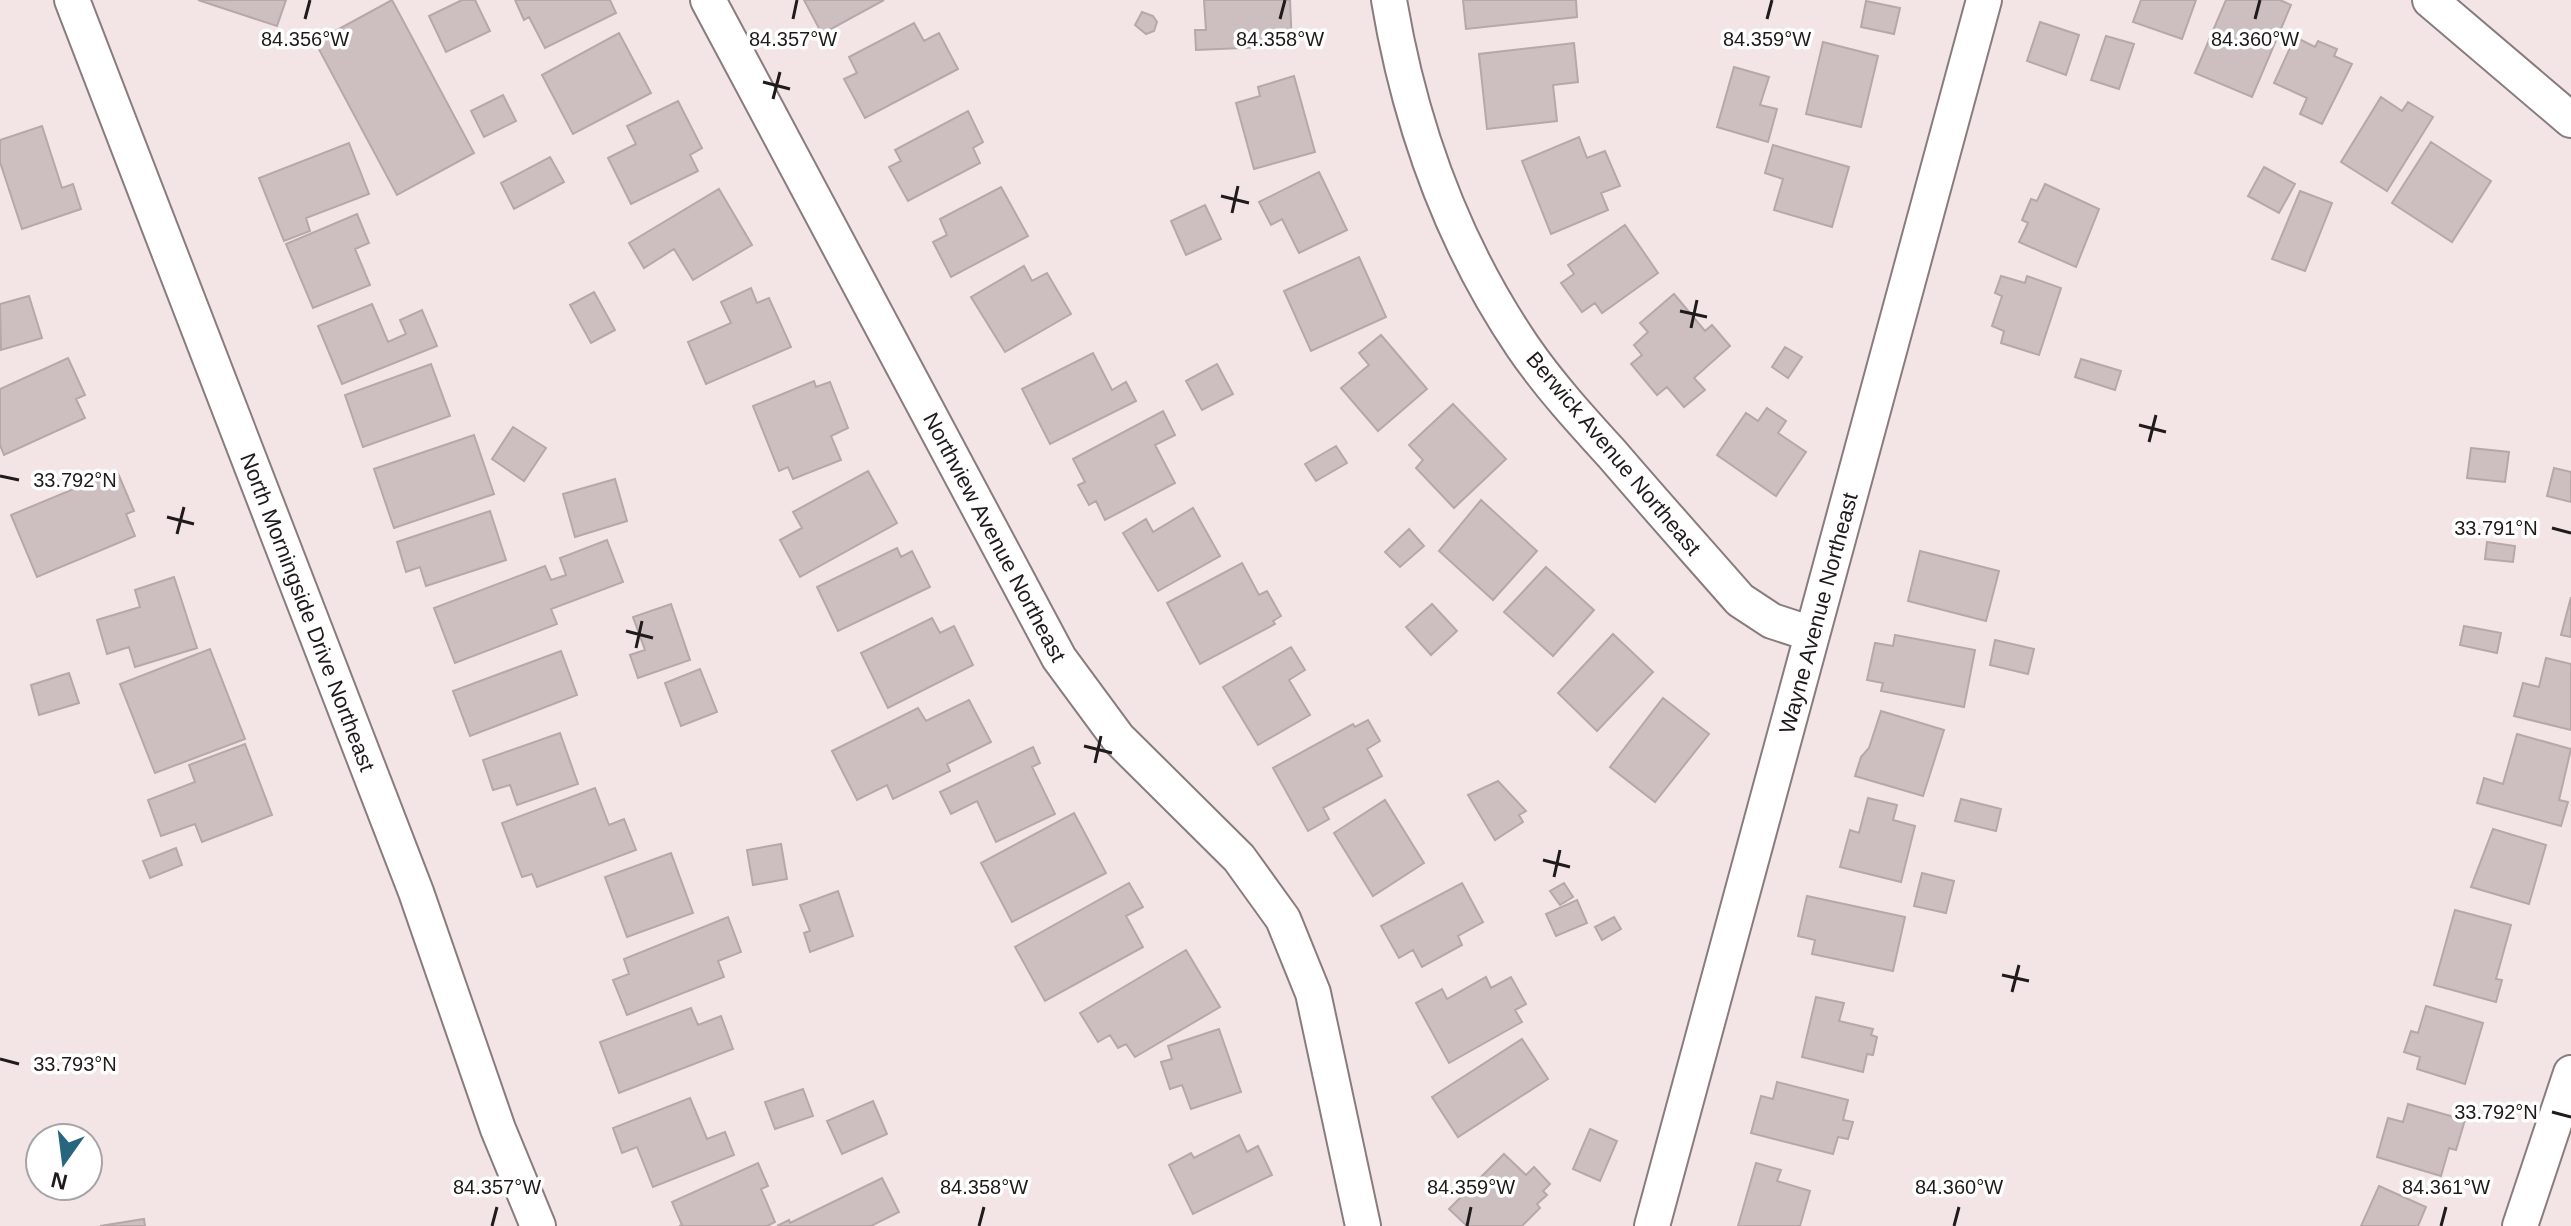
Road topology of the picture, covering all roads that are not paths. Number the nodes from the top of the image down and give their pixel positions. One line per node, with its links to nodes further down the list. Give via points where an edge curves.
1 (72, 0): 9 (street, North Morningside Drive Northeast, via 416,892 498,1129)
2 (708, 0): 10 (street, Northview Avenue Northeast, via 1059,658 1118,738 1239,858 1283,919 1313,993)
3 (1389, 0): 7 (street, Berwick Avenue Northeast, via 1406,88 1437,188 1489,294 1525,350 1740,600 1772,621)
4 (1984, 0): 7 (street, Wayne Avenue Northeast)
5 (2430, 0): 6 (street)
6 (2571, 120)
7 (1812, 634): 11 (street, Wayne Avenue Northeast)
8 (2571, 1073): 12 (street)
9 (538, 1226)
10 (1363, 1226)
11 (1652, 1226)
12 (2520, 1226)

